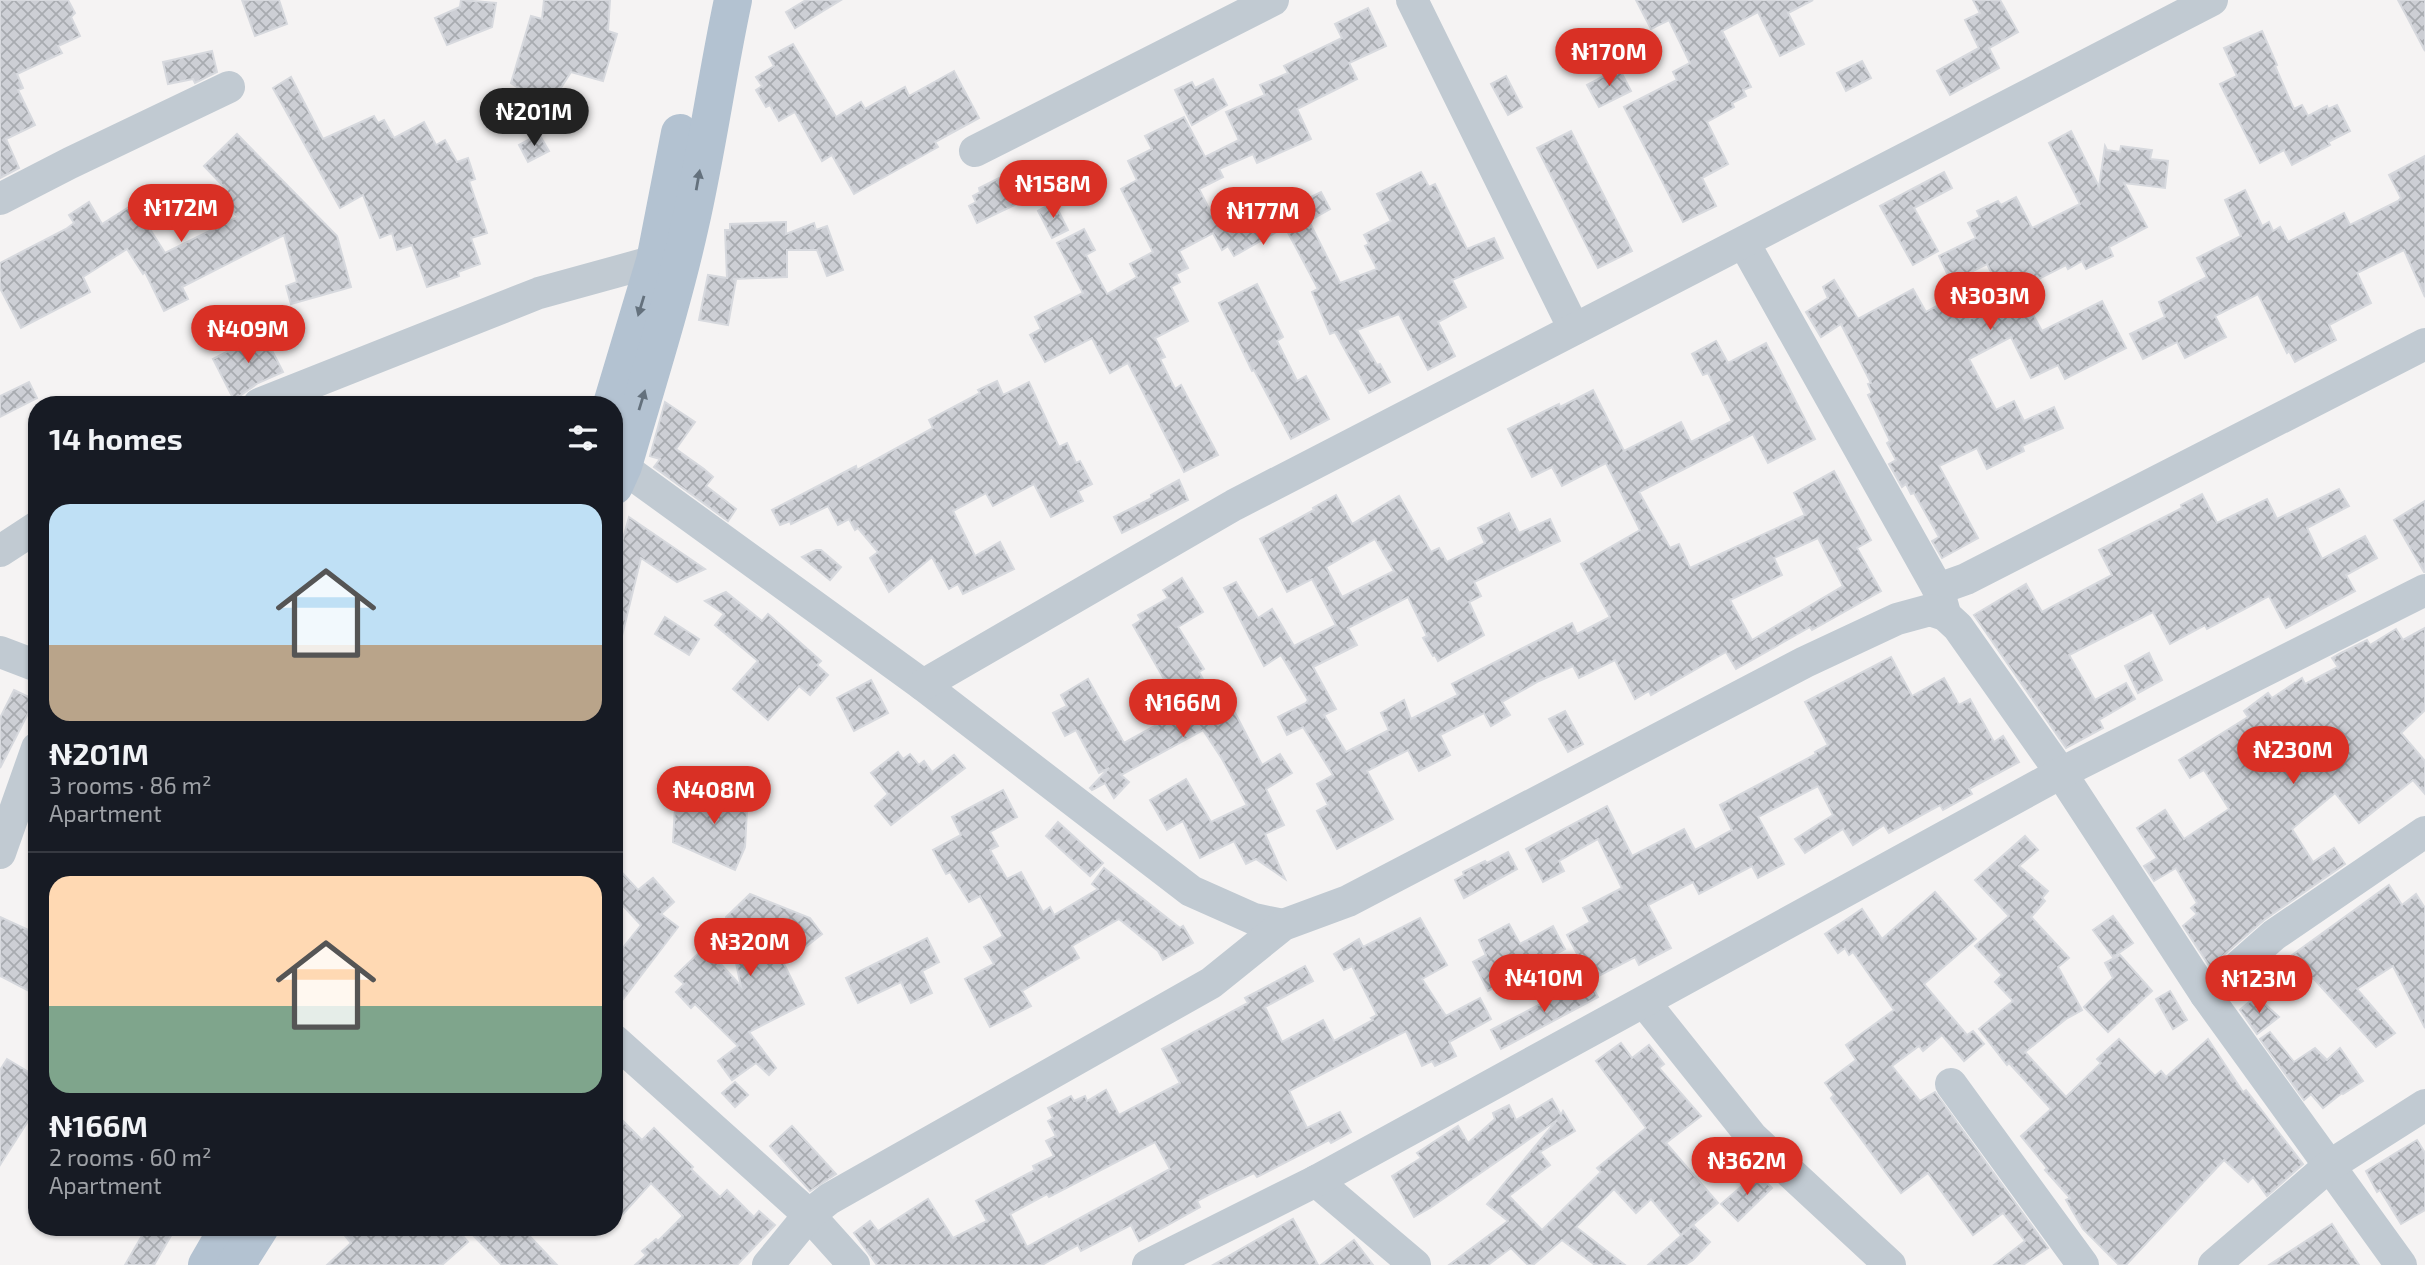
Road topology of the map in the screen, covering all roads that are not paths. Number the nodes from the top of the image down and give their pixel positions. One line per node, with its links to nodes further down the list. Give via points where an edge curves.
1 (706, 0): 11 (main road)
2 (733, 0): 16 (main road, one-way to 2, via 691,224)
3 (1273, 0): 8 (street)
4 (1412, 0): 12 (street)
5 (2212, 0): 6 (street)
6 (2162, 12): 10 (street)
7 (229, 86): 9 (street)
8 (975, 151)
9 (0, 199)
10 (1744, 243): 12 (street); 21 (street)
11 (655, 261): 14 (street, via 539,293); 15 (main road, one-way to 15)
12 (1574, 329): 24 (street, via 1234,505)
13 (2425, 344): 21 (street, via 1966,579)
14 (279, 396)
15 (614, 396)
16 (623, 452)
17 (623, 475): 24 (street)
18 (28, 533): 19 (street)
19 (0, 551)
20 (2425, 590): 25 (street)
21 (1942, 602): 25 (street); 29 (street, via 1805,662 1348,901)
22 (0, 652): 23 (street)
23 (28, 663)
24 (923, 685): 29 (street, via 1191,891 1254,919)
25 (2062, 773): 30 (street); 31 (street)
26 (28, 774): 28 (street)
27 (2425, 832): 30 (street, via 2274,935)
28 (0, 853)
29 (1283, 925): 37 (street, via 1211,984 829,1199)
30 (2206, 995): 35 (street)
31 (1645, 1003): 36 (street); 46 (street, via 1752,1137)
32 (623, 1048): 37 (street)
33 (1951, 1084): 47 (street)
34 (2425, 1105): 35 (street)
35 (2329, 1166): 48 (street); 49 (street)
36 (1316, 1181): 40 (street); 45 (street)
37 (809, 1215): 43 (street); 44 (street)
38 (224, 1236): 41 (main road)
39 (254, 1236): 42 (main road)
40 (1170, 1260)
41 (207, 1265)
42 (236, 1265)
43 (768, 1265)
44 (853, 1265)
45 (1415, 1265)
46 (1890, 1265)
47 (2083, 1265)
48 (2214, 1265)
49 (2400, 1265)

